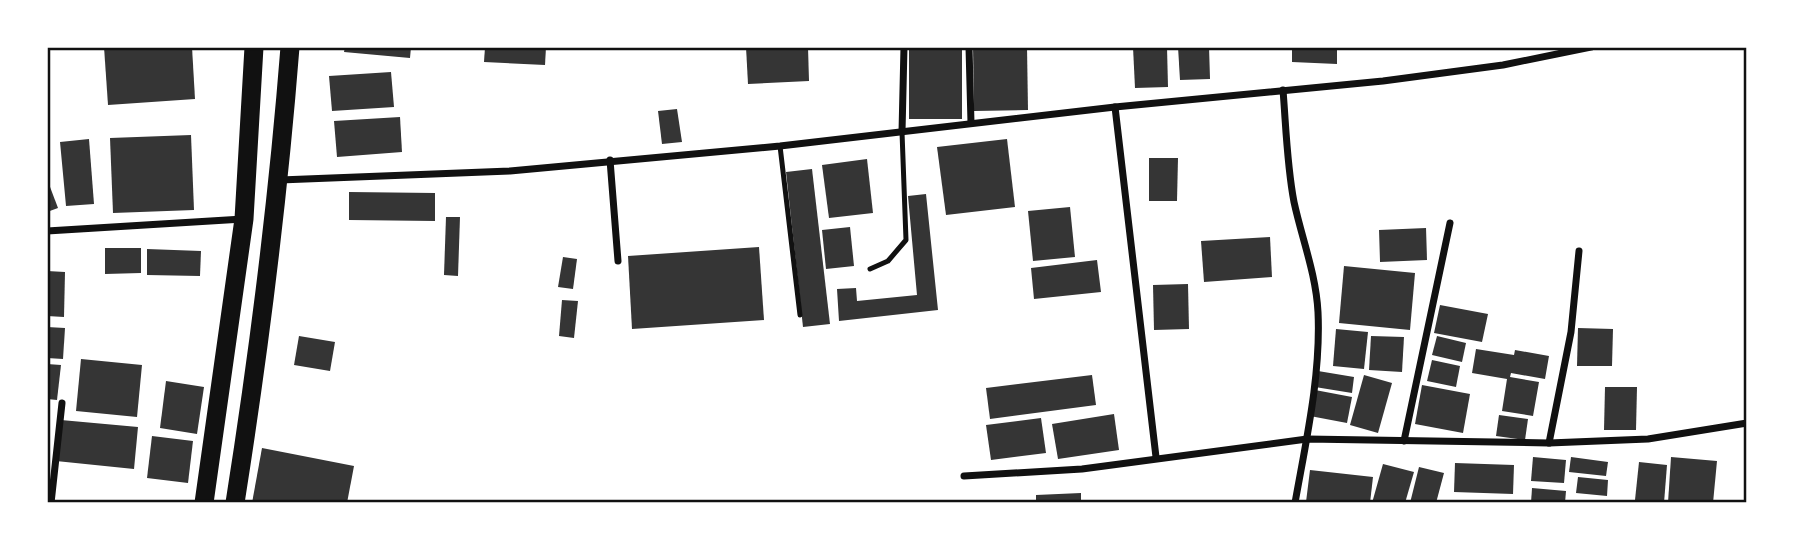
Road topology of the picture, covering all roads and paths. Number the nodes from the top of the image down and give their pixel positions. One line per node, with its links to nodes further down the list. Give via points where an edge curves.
1 (254, 47): 13 (highway)
2 (290, 47): 12 (highway)
3 (904, 47): 9 (street)
4 (969, 47): 8 (street)
5 (1591, 47): 6 (street, via 1503,65)
6 (1283, 90): 7 (street); 22 (street, via 1294,202 1318,310)
7 (1115, 107): 8 (street); 25 (street)
8 (971, 123): 9 (street)
9 (902, 132): 10 (street); 18 (lane, via 906,240 888,261)
10 (780, 146): 11 (street); 19 (lane)
11 (610, 160): 12 (street, via 510,171); 17 (street)
12 (280, 180): 29 (highway, via 262,335)
13 (244, 219): 15 (street); 28 (highway)
14 (1450, 223): 23 (street)
15 (47, 231)
16 (1579, 251): 24 (street, via 1571,332)
17 (618, 261)
18 (870, 269)
19 (800, 315)
20 (62, 403): 27 (street)
21 (1747, 423): 24 (street, via 1648,439)
22 (1307, 439): 23 (street); 25 (street); 30 (street)
23 (1404, 441): 24 (street)
24 (1549, 443)
25 (1156, 457): 26 (street, via 1082,469)
26 (964, 475)
27 (51, 503)
28 (204, 503)
29 (235, 503)
30 (1295, 503)

